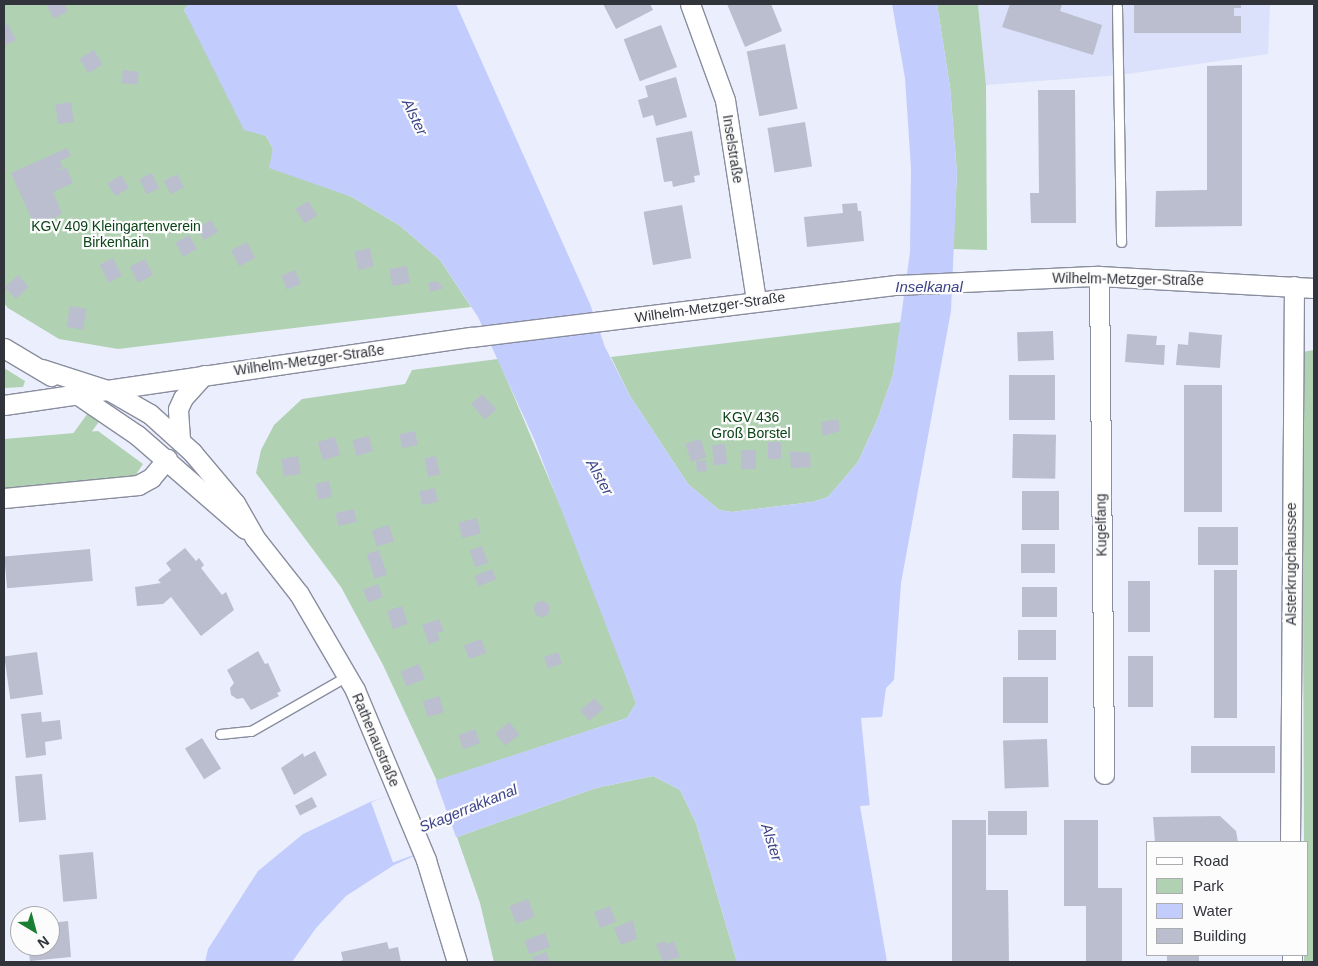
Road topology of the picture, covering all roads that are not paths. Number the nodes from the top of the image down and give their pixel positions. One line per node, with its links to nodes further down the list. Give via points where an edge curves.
1 (690, 4): 7 (street, Inselstraße, via 725,100)
2 (1117, 7): 3 (lane)
3 (1121, 242)
4 (1099, 276): 5 (street, Wilhelm-Metzger-Straße); 7 (street, Wilhelm-Metzger-Straße, via 968,280); 20 (street, Kugelfang)
5 (1294, 286): 6 (street, Wilhelm-Metzger-Straße); 21 (street, Alsterkrugchaussee)
6 (1314, 288)
7 (756, 300): 10 (street, Wilhelm-Metzger-Straße)
8 (4, 348): 9 (street, Wilhelm-Metzger-Straße)
9 (42, 370): 11 (street, Wilhelm-Metzger-Straße); 12 (street, Wilhelm-Metzger-Straße)
10 (204, 375): 11 (street, Wilhelm-Metzger-Straße); 14 (street, via 183,398 178,409)
11 (110, 391): 12 (street, Wilhelm-Metzger-Straße); 14 (street, Rathenaustraße, via 150,414)
12 (79, 396): 13 (street, Wilhelm-Metzger-Straße); 15 (street, Rathenaustraße)
13 (4, 404)
14 (180, 439): 17 (street, Rathenaustraße, via 235,503)
15 (167, 459): 16 (street, via 151,478 138,486); 17 (street, Rathenaustraße)
16 (4, 498)
17 (255, 538): 18 (street, Rathenaustraße, via 299,594)
18 (347, 676): 19 (lane, via 251,731); 22 (street, Rathenaustraße, via 381,746 426,860)
19 (220, 734)
20 (1104, 774)
21 (1290, 841)
22 (457, 962)

